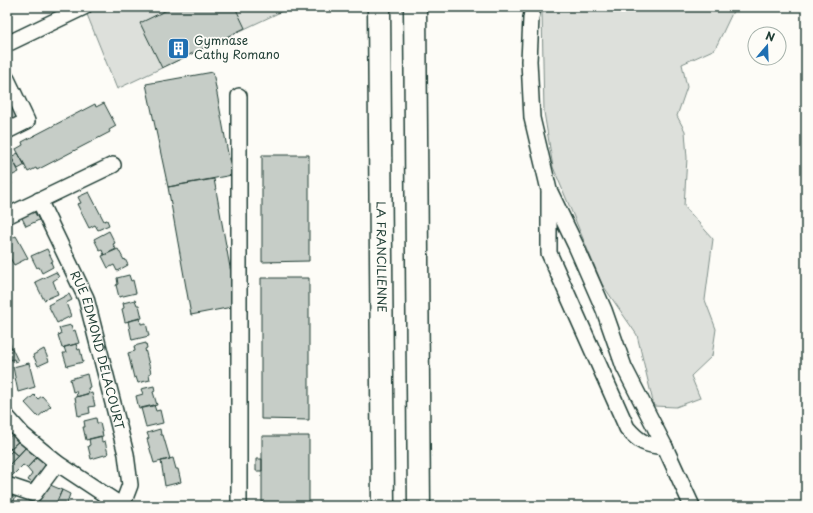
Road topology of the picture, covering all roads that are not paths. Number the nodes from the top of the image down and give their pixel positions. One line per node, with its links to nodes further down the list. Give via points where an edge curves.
1 (84, 7): 5 (street)
2 (379, 7): 19 (highway, LA FRANCILIENNE)
3 (415, 7): 20 (highway)
4 (533, 7): 10 (street, via 529,61 532,118)
5 (7, 44)
6 (7, 79): 8 (street, via 27,121)
7 (239, 96): 18 (street)
8 (7, 131)
9 (113, 165): 11 (street)
10 (549, 190): 14 (street, via 604,310 624,367); 14 (street, via 549,253 627,428 636,439 649,446)
11 (39, 200): 12 (street); 17 (street, RUE EDMOND DELACOURT, via 86,298 126,454 130,485)
12 (7, 216)
13 (8, 419): 15 (street)
14 (665, 447): 21 (street)
15 (57, 463): 16 (street, via 34,494); 17 (street)
16 (7, 485)
17 (122, 506)
18 (240, 506)
19 (383, 506)
20 (419, 506)
21 (692, 506)

